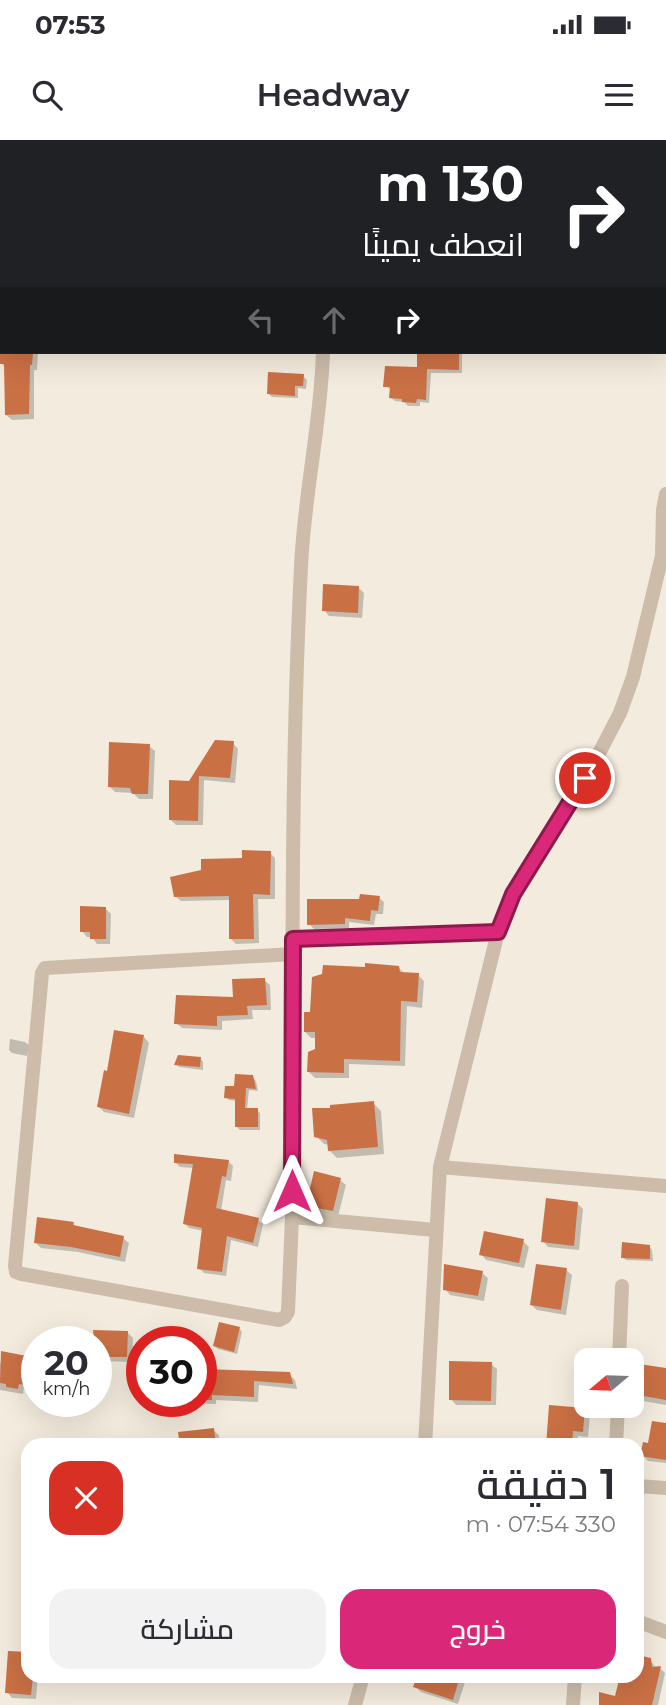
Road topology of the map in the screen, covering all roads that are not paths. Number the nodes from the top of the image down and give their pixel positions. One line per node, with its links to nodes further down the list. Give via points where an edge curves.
1 (323, 354): 5 (street, via 301,562)
2 (666, 494): 3 (street)
3 (664, 556): 4 (street, via 643,645 620,713 513,894)
4 (498, 932): 5 (street); 7 (street)
5 (293, 939): 6 (street)
6 (293, 954): 9 (street); 9 (street, via 45,968 16,1272 279,1320 288,1312)
7 (440, 1167): 8 (street); 10 (street)
8 (666, 1185)
9 (292, 1217): 10 (street)
10 (435, 1230): 14 (street)
11 (622, 1286): 12 (street)
12 (619, 1348)
13 (617, 1418): 15 (street)
14 (425, 1438)
15 (616, 1438)
16 (644, 1487): 17 (street)
17 (666, 1489)
18 (644, 1624): 19 (street)
19 (666, 1632)
20 (361, 1683): 22 (street)
21 (575, 1683): 23 (street)
22 (355, 1705)
23 (573, 1705)

